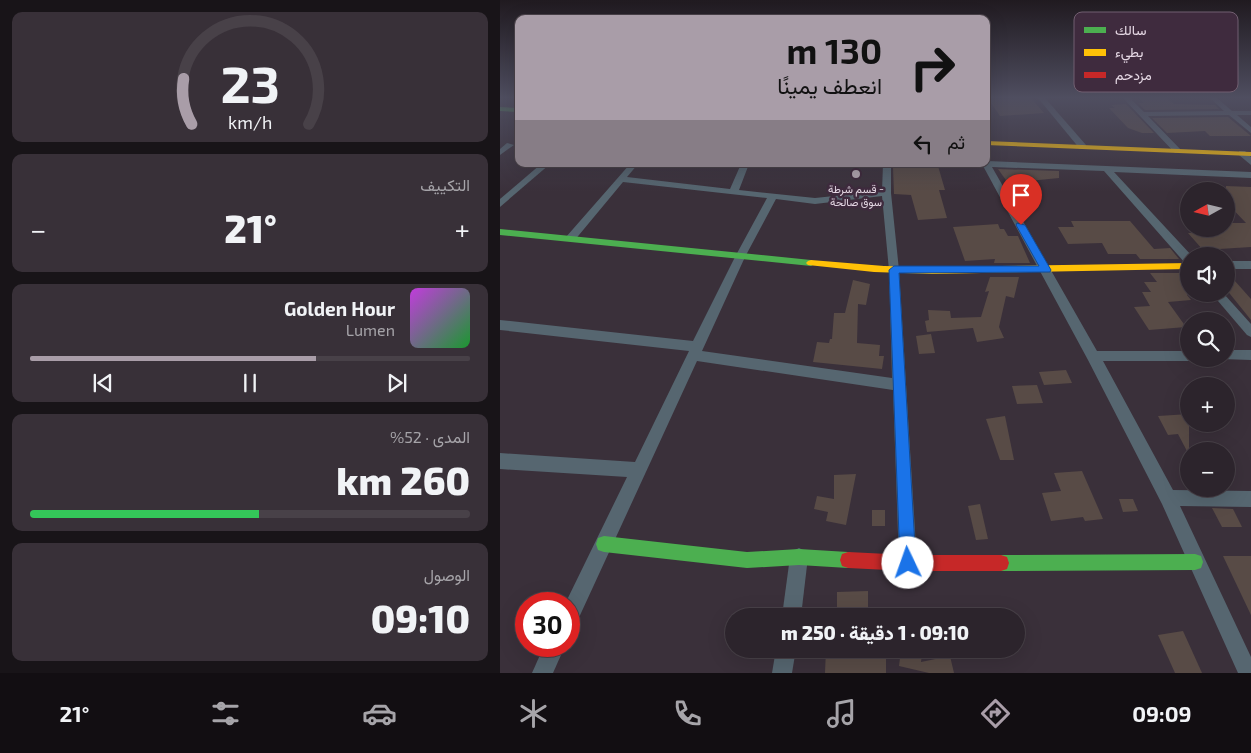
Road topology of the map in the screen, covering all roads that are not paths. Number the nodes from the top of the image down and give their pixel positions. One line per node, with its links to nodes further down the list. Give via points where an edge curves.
1 (1068, 129): 5 (street)
2 (1158, 129): 6 (street)
3 (990, 143): 5 (street)
4 (510, 145): 7 (street)
5 (1083, 147): 6 (street)
6 (1178, 151): 8 (street)
7 (500, 153)
8 (1246, 153): 9 (street)
9 (1251, 162)
10 (990, 164): 16 (street)
11 (543, 167): 22 (street)
12 (632, 167): 18 (street)
13 (744, 167): 19 (street)
14 (887, 167): 20 (street)
15 (988, 167): 31 (street)
16 (1106, 168): 17 (street); 25 (street)
17 (1251, 175)
18 (621, 180): 19 (street); 24 (street)
19 (734, 192): 21 (street)
20 (886, 193): 21 (street, via 816,201); 30 (street)
21 (773, 196): 26 (street)
22 (500, 204)
23 (500, 232): 24 (street)
24 (570, 239): 26 (street)
25 (1180, 250)
26 (740, 257): 30 (street); 35 (street)
27 (1251, 265): 29 (street)
28 (1180, 266): 31 (street)
29 (1235, 266)
30 (894, 270): 31 (street); 40 (street)
31 (1046, 270): 36 (street)
32 (1225, 302): 34 (street)
33 (500, 325): 35 (street)
34 (1251, 332)
35 (695, 351): 40 (street); 42 (street)
36 (1094, 356): 37 (street); 43 (street)
37 (1180, 356)
38 (1235, 356): 39 (street)
39 (1251, 356)
40 (900, 385): 48 (street)
41 (500, 461): 42 (street)
42 (639, 470): 45 (street)
43 (1168, 498): 44 (street); 47 (street)
44 (1251, 499)
45 (604, 544): 46 (street, via 747,560); 49 (street)
46 (799, 557): 48 (street); 50 (street)
47 (1195, 562): 48 (street); 55 (street)
48 (908, 563)
49 (580, 594)
50 (792, 608)
51 (550, 657): 53 (street)
52 (784, 658): 54 (street)
53 (542, 673)
54 (782, 673)
55 (1248, 673)

